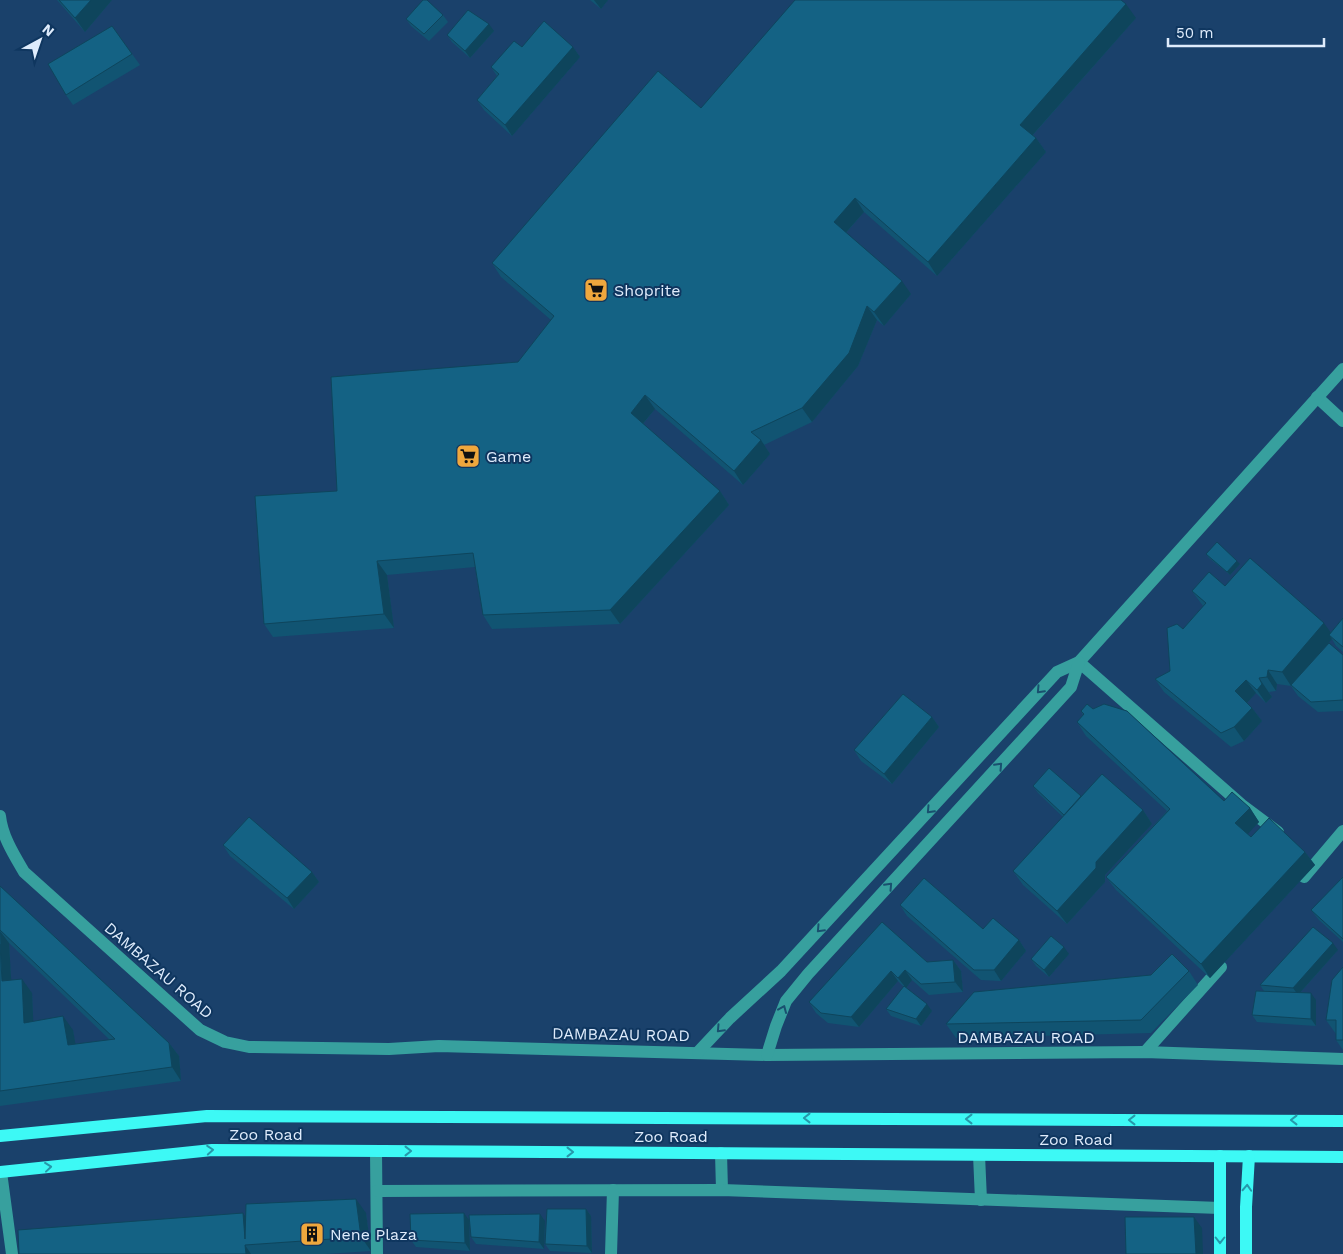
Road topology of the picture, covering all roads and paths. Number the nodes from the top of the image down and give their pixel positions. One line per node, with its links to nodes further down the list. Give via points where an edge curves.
1 (1343, 369): 2 (street)
2 (1317, 397): 3 (street); 4 (street)
3 (1343, 421)
4 (1079, 662): 7 (street, via 1242,806); 10 (street, one-way to 10, via 1057,672 781,971); 12 (street, one-way to 4, via 786,1001 1071,687)
5 (0, 816): 10 (street, DAMBAZAU ROAD, via 10,848 24,872 200,1030 225,1042 249,1047 389,1049 439,1046)
6 (1343, 831): 8 (street, via 1311,862)
7 (1286, 838)
8 (1295, 886)
9 (1230, 957): 11 (street)
10 (698, 1052): 12 (street, DAMBAZAU ROAD)
11 (1145, 1052): 12 (street, DAMBAZAU ROAD); 13 (street, DAMBAZAU ROAD)
12 (768, 1055)
13 (1343, 1059)
14 (1343, 1120): 15 (main road, Zoo Road, one-way to 15, via 207,1116)
15 (0, 1136)
16 (376, 1151): 17 (main road, Zoo Road, one-way to 17); 22 (main road, Zoo Road, one-way to 16, via 212,1150); 25 (street)
17 (721, 1153): 18 (main road, Zoo Road); 24 (street)
18 (979, 1154): 19 (main road, Zoo Road); 26 (street)
19 (1220, 1156): 20 (main road, Zoo Road); 27 (main road)
20 (1249, 1156): 21 (main road, Zoo Road); 32 (main road, one-way to 20)
21 (1343, 1157)
22 (1, 1172): 28 (street)
23 (613, 1190): 24 (street); 25 (street); 30 (street)
24 (722, 1190): 26 (street)
25 (377, 1191): 29 (street)
26 (980, 1200): 27 (street)
27 (1220, 1208): 31 (main road, one-way to 31)
28 (12, 1254)
29 (377, 1254)
30 (611, 1254)
31 (1220, 1254)
32 (1246, 1254)

